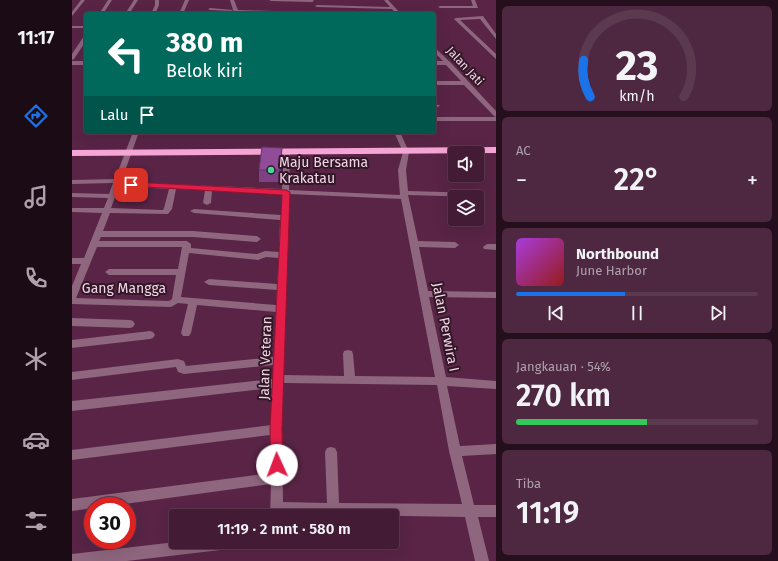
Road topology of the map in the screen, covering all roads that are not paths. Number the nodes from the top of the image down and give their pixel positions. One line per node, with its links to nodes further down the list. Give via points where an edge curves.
1 (83, 0): 23 (street)
2 (110, 0): 16 (street)
3 (136, 0): 17 (street)
4 (157, 0): 18 (street)
5 (187, 0): 19 (street)
6 (232, 0): 20 (street)
7 (271, 0): 8 (street)
8 (280, 0): 11 (street)
9 (386, 0): 14 (street)
10 (473, 0): 13 (street, via 476,7)
11 (312, 1): 12 (street)
12 (317, 6): 14 (street); 21 (street)
13 (440, 7)
14 (393, 8): 22 (street)
15 (210, 9): 20 (street)
16 (102, 12)
17 (128, 12)
18 (154, 12)
19 (183, 12)
20 (235, 12)
21 (320, 12)
22 (397, 12)
23 (72, 15)
24 (72, 27): 25 (street)
25 (84, 27)
26 (496, 37): 29 (street, via 481,17 456,19)
27 (84, 40): 30 (street)
28 (436, 51): 34 (street, Jalan Jati)
29 (496, 57)
30 (72, 58)
31 (72, 63): 32 (street)
32 (84, 63)
33 (436, 63): 34 (street)
34 (448, 64): 36 (street, Jalan Jati)
35 (436, 83): 36 (street)
36 (466, 83): 37 (street, Jalan Jati)
37 (496, 115)
38 (496, 118): 39 (street)
39 (436, 119)
40 (135, 134): 46 (street)
41 (397, 134): 44 (street)
42 (496, 147): 44 (highway)
43 (72, 149): 46 (highway)
44 (405, 150): 45 (highway); 46 (highway); 48 (highway); 55 (street, Jalan Perwira I, via 402,170)
45 (496, 150)
46 (129, 151): 47 (highway); 48 (highway); 50 (street)
47 (72, 153)
48 (287, 153): 53 (street, Jalan Veteran)
49 (72, 182): 50 (street)
50 (118, 183): 51 (street); 57 (street)
51 (173, 186): 52 (street); 60 (street, via 165,212)
52 (209, 188): 53 (street); 58 (street)
53 (286, 192): 55 (street); 62 (street, Jalan Veteran)
54 (72, 195): 57 (street)
55 (405, 195): 56 (street); 66 (street, Jalan Perwira I)
56 (448, 195)
57 (113, 196): 60 (street)
58 (207, 203)
59 (72, 210): 60 (street)
60 (107, 211): 63 (street)
61 (194, 211): 62 (street)
62 (284, 218): 69 (street, Jalan Veteran)
63 (98, 234): 64 (street, via 193,234); 65 (street)
64 (257, 239)
65 (94, 244): 68 (street, via 187,244); 71 (street)
66 (415, 244): 67 (street); 77 (street, Jalan Perwira I)
67 (455, 245)
68 (186, 250): 69 (street, via 258,257 265,254); 73 (street)
69 (283, 255): 76 (street, Jalan Veteran)
70 (72, 261): 71 (street)
71 (86, 261): 74 (street)
72 (109, 272): 73 (street)
73 (182, 272): 80 (street)
74 (76, 277): 79 (street)
75 (209, 282): 76 (street)
76 (282, 287): 83 (street, Jalan Veteran)
77 (425, 294): 78 (street); 94 (street, Jalan Perwira I)
78 (496, 295)
79 (72, 297)
80 (176, 300): 81 (street, Gang Mangga, via 171,304); 82 (street, Gang Mangga)
81 (72, 301)
82 (193, 302): 83 (street, Gang Mangga); 86 (street)
83 (280, 309): 90 (street, Jalan Veteran)
84 (72, 322): 85 (street)
85 (130, 324)
86 (186, 333)
87 (150, 335): 88 (street)
88 (72, 344)
89 (348, 354): 92 (street)
90 (278, 361): 91 (street, via 184,370 178,363); 93 (street, Jalan Veteran)
91 (72, 376)
92 (350, 380): 93 (street); 94 (street)
93 (278, 381): 96 (street); 97 (street, Jalan Veteran)
94 (442, 381): 95 (street); 99 (street, Jalan Perwira I)
95 (496, 385)
96 (72, 406)
97 (276, 429): 101 (street); 102 (street, Jalan Veteran)
98 (496, 449): 99 (street)
99 (455, 451): 107 (street, Jalan Perwira I)
100 (331, 452): 104 (street)
101 (72, 455)
102 (277, 478): 103 (street); 105 (street, Jalan Veteran)
103 (72, 505)
104 (333, 508): 106 (street); 107 (street)
105 (276, 509)
106 (319, 509)
107 (470, 510): 108 (street); 111 (street, Jalan Perwira I)
108 (496, 511)
109 (171, 549): 110 (street)
110 (72, 561)
111 (482, 561)

